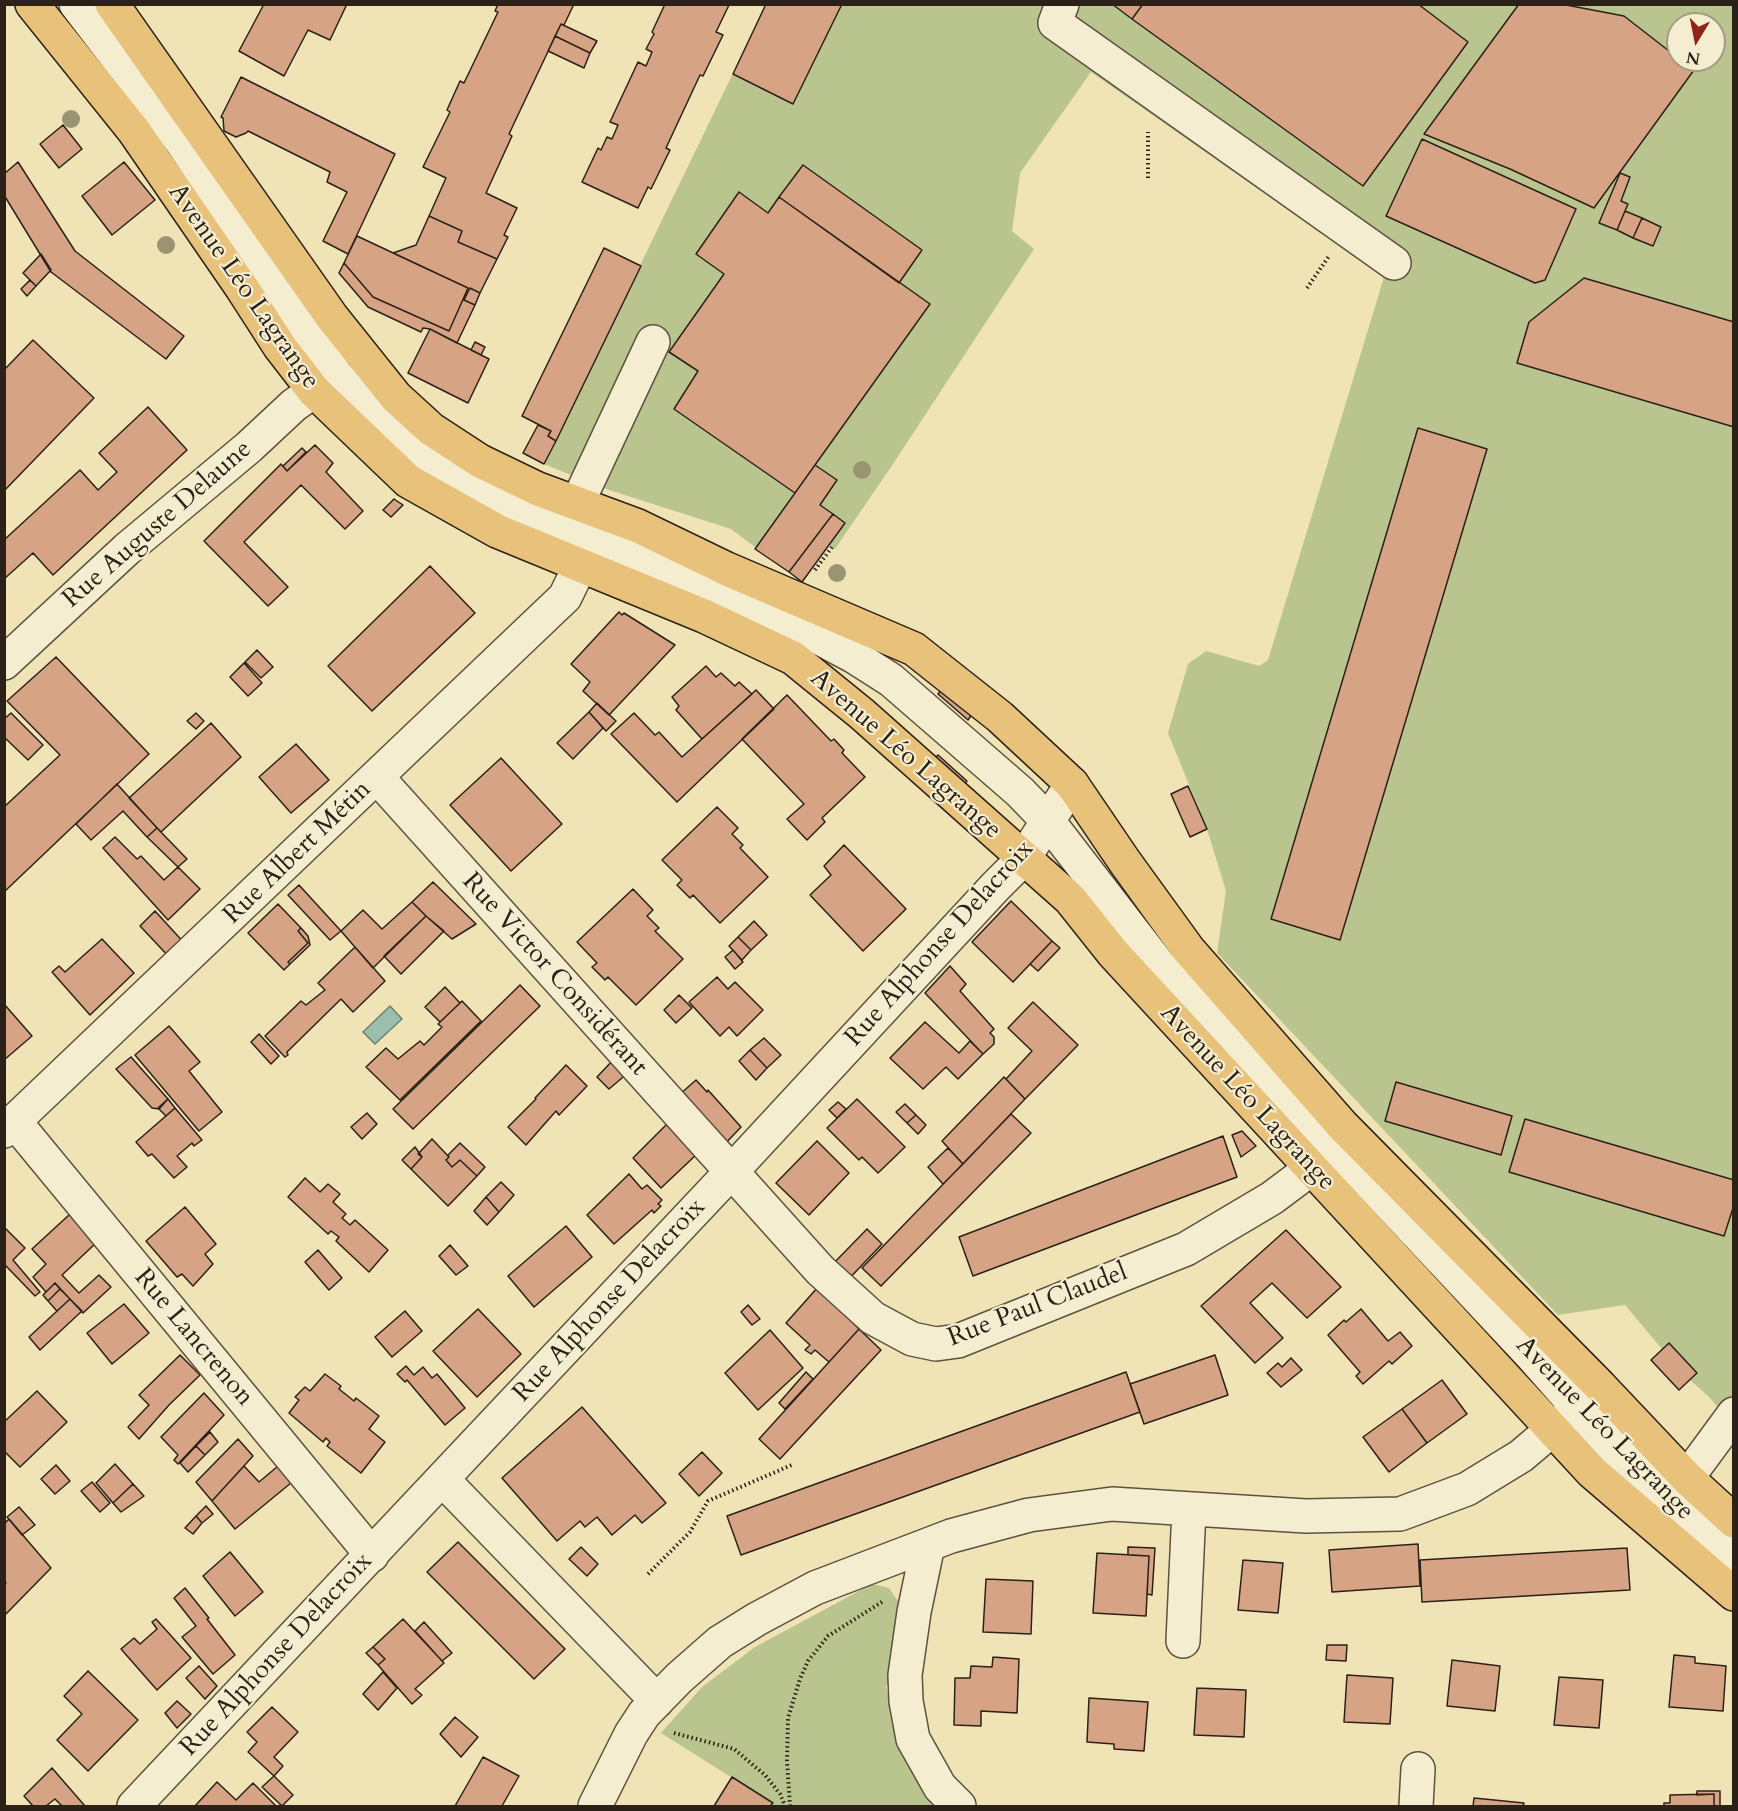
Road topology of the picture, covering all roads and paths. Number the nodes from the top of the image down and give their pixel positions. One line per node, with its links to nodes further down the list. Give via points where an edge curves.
1 (32, 4): 7 (main road, Avenue Léo Lagrange, via 134,131)
2 (76, 4): 15 (street, Avenue Léo Lagrange, via 181,141 336,375 426,459 474,488 789,622 855,657 891,680)
3 (112, 4): 8 (main road, Avenue Léo Lagrange, via 332,317 396,397 431,429 470,456)
4 (1062, 4): 5 (street, via 1055,23)
5 (1394, 263)
6 (653, 342): 8 (street)
7 (314, 391): 10 (main road, Avenue Léo Lagrange, via 408,481 497,531); 12 (street, Rue Auguste Delaune, via 127,549)
8 (577, 504): 14 (main road, Avenue Léo Lagrange, via 638,526 914,650 999,717)
9 (832, 546): 11 (path)
10 (580, 566): 13 (street, Rue Albert Métin, via 565,597); 16 (main road, Avenue Léo Lagrange, via 704,616 793,658 862,714)
11 (812, 575)
12 (4, 663)
13 (377, 777): 17 (street, Rue Albert Métin); 19 (street, Rue Victor Considérant)
14 (1072, 784): 15 (street, Rue Alphonse Delacroix); 20 (main road, Avenue Léo Lagrange, via 1188,949)
15 (1048, 820): 16 (street, Rue Alphonse Delacroix); 20 (street, Avenue Léo Lagrange, via 1159,965 1533,1357)
16 (1023, 859): 18 (main road, Avenue Léo Lagrange, via 1070,899 1113,953); 19 (street, Rue Alphonse Delacroix)
17 (10, 1127): 29 (street, Rue Lancrenon)
18 (1312, 1168): 19 (street, Rue Paul Claudel, via 1272,1198 1186,1248 958,1341 936,1344 912,1339 873,1318 854,1302); 22 (main road, Avenue Léo Lagrange)
19 (732, 1172): 25 (street, Rue Alphonse Delacroix)
20 (1589, 1397): 22 (street); 24 (main road, Avenue Léo Lagrange); 30 (street, Avenue Léo Lagrange, via 1616,1450)
21 (1734, 1414): 24 (street)
22 (1554, 1430): 26 (street, via 1467,1490 1400,1514 1306,1516); 32 (main road, Avenue Léo Lagrange, via 1592,1472)
23 (794, 1464): 31 (path, via 708,1501 690,1532)
24 (1687, 1478): 27 (main road, Avenue Léo Lagrange)
25 (441, 1479): 29 (street, Rue Alphonse Delacroix); 35 (street)
26 (1190, 1509): 28 (street, via 1112,1504 1041,1514); 34 (street)
27 (1734, 1521)
28 (928, 1545): 35 (street, via 815,1588 758,1619 720,1642); 41 (street, via 912,1623 906,1701 913,1739 940,1787)
29 (372, 1555): 38 (street, Rue Alphonse Delacroix)
30 (1734, 1559)
31 (648, 1574)
32 (1734, 1594)
33 (885, 1600): 40 (path, via 828,1636 808,1661 788,1718)
34 (1183, 1641)
35 (657, 1701): 39 (street, via 631,1734)
36 (671, 1732): 40 (path, via 734,1749 765,1775)
37 (1418, 1769): 42 (street)
38 (134, 1806)
39 (595, 1806)
40 (787, 1806)
41 (959, 1806)
42 (1416, 1806)

